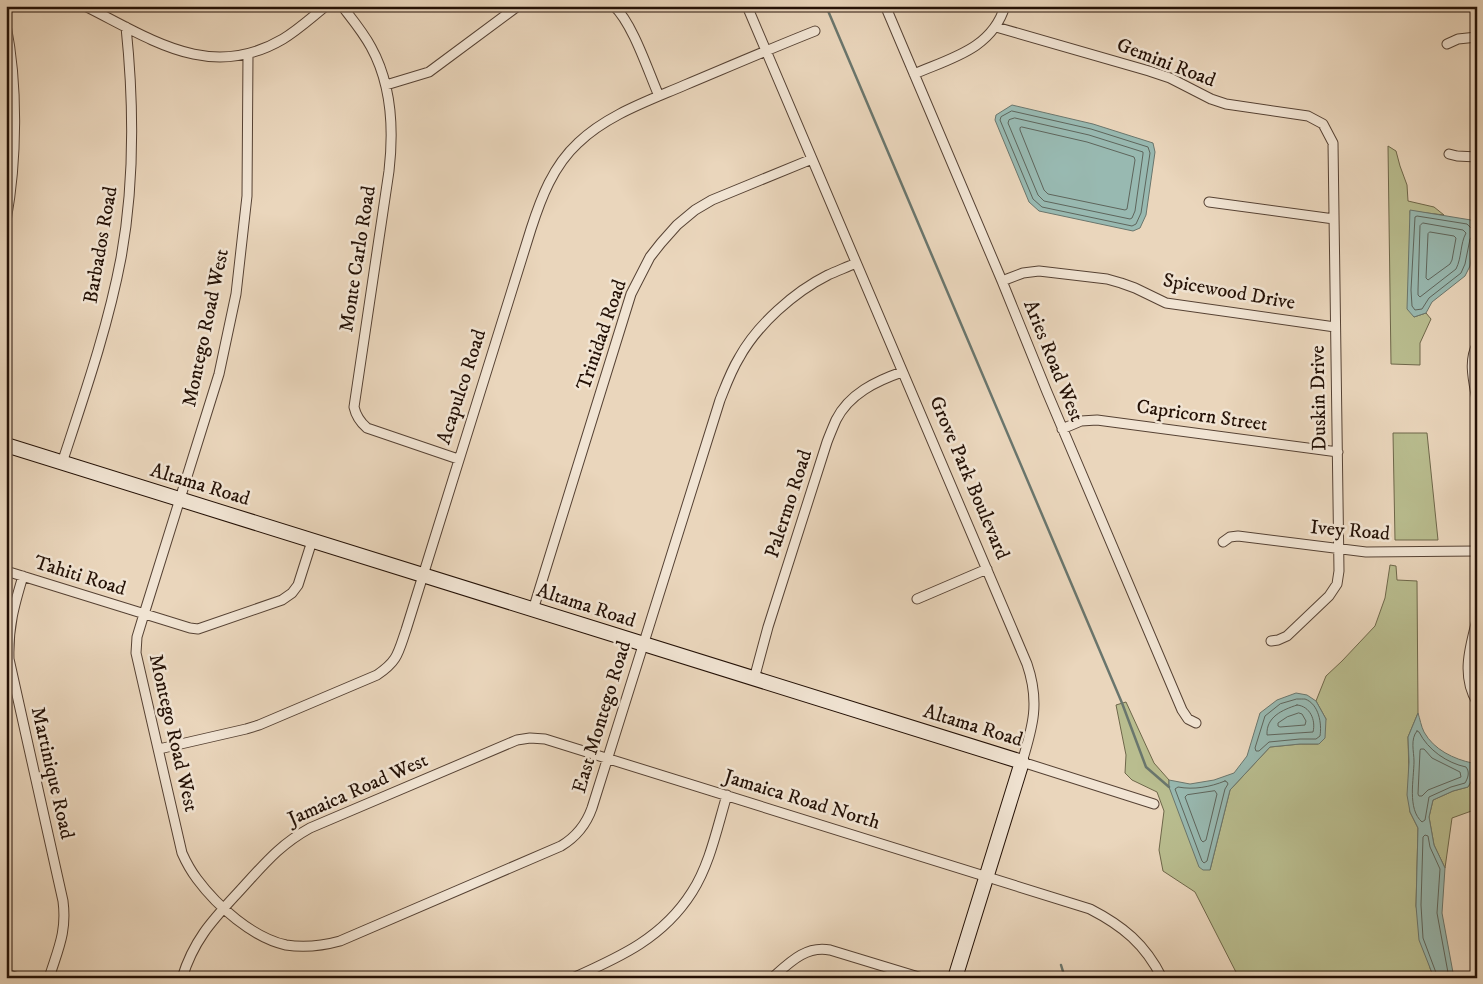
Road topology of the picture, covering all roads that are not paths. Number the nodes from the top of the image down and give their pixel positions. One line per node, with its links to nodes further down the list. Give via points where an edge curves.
1 (86, 6): 10 (street)
2 (326, 6): 16 (street, via 284,39)
3 (342, 6): 18 (street, Monte Carlo Road, via 372,48)
4 (518, 6): 18 (street, via 429,72)
5 (614, 6): 19 (street, via 630,27)
6 (746, 6): 15 (street, Grove Park Boulevard)
7 (887, 6): 17 (street, Aries Road West)
8 (1005, 6): 11 (street)
9 (6, 25): 26 (street, via 13,85 14,133)
10 (126, 26): 16 (street, via 166,46 199,56); 37 (street, Barbados Road, via 132,134 121,258 108,314)
11 (996, 27): 17 (street, via 974,48); 20 (street, Gemini Road, via 1149,70 1226,104 1308,116)
12 (815, 31): 15 (street, Acapulco Road)
13 (1477, 37): 14 (street, via 1458,38)
14 (1447, 44)
15 (765, 51): 19 (street, Acapulco Road); 23 (street, Grove Park Boulevard)
16 (248, 54): 38 (street, Montego Road West, via 247,196 236,294 219,374)
17 (914, 74): 28 (street, Aries Road West)
18 (386, 85): 36 (street, Monte Carlo Road, via 392,148 355,414 367,428)
19 (659, 96): 36 (street, Acapulco Road, via 597,127 577,143 552,178 531,229)
20 (1324, 124): 25 (street, Duskin Drive, via 1333,142)
21 (1449, 154): 22 (street)
22 (1477, 157)
23 (812, 159): 27 (street, Grove Park Boulevard); 48 (street, Trinidad Road, via 695,210 677,225 650,258 631,294)
24 (1209, 202): 25 (street)
25 (1334, 219): 29 (street, Duskin Drive)
26 (6, 221)
27 (856, 263): 31 (street, Grove Park Boulevard); 52 (street, East Montego Road, via 801,292 775,313 739,356 720,400)
28 (1002, 281): 29 (street, Spicewood Drive, via 1039,271 1107,279 1166,303); 33 (street, Aries Road West)
29 (1335, 327): 35 (street, Duskin Drive)
30 (1477, 345): 32 (street, via 1473,367)
31 (902, 372): 43 (street, Grove Park Boulevard); 53 (street, Palermo Road, via 864,389 836,420)
32 (1477, 400)
33 (1062, 429): 35 (street, Capricorn Street, via 1081,421 1097,420); 55 (street, Aries Road West, via 1182,710)
34 (6, 445): 37 (street, Altama Road)
35 (1338, 452): 41 (street, Duskin Drive)
36 (458, 459): 45 (street, Acapulco Road)
37 (62, 463): 38 (street, Altama Road)
38 (180, 499): 39 (street, Altama Road); 49 (street, Montego Road West)
39 (312, 541): 45 (street, Altama Road); 49 (street, Tahiti Road, via 298,585 282,600 198,629)
40 (1223, 542): 41 (street, Ivey Road, via 1238,536)
41 (1339, 549): 42 (street, Ivey Road, via 1366,552); 51 (street, Duskin Drive, via 1337,584 1329,596 1287,636)
42 (1477, 551)
43 (987, 570): 47 (street); 58 (street, Grove Park Boulevard, via 1032,680 1034,718)
44 (6, 571): 46 (street, Tahiti Road)
45 (422, 575): 48 (street, Altama Road); 56 (street, Acapulco Road, via 397,656 377,675 259,725)
46 (23, 576): 49 (street, Tahiti Road); 65 (street, Martinique Road, via 11,619 9,659 63,901 64,932)
47 (917, 599)
48 (533, 610): 52 (street, Altama Road)
49 (144, 614): 56 (street, Montego Road West, via 136,653)
50 (1477, 620): 54 (street, via 1468,674)
51 (1271, 640)
52 (643, 645): 53 (street, Altama Road); 57 (street, East Montego Road)
53 (754, 679): 58 (street, Altama Road)
54 (1477, 702)
55 (1196, 724)
56 (159, 749): 62 (street, Montego Road West, via 182,852 196,879)
57 (608, 759): 59 (street, Jamaica Road North); 62 (street, Jamaica Road West, via 545,739 517,740 294,836 279,848); 62 (street, East Montego Road, via 590,814 567,843 340,941 313,947 272,941)
58 (1022, 762): 60 (street, Altama Road); 61 (street, Grove Park Boulevard)
59 (727, 795): 61 (street, Jamaica Road North); 67 (street, via 701,874 682,905 637,947)
60 (1154, 804)
61 (987, 876): 70 (street, Grove Park Boulevard); 71 (street, Jamaica Road North, via 1090,909 1109,919 1138,942)
62 (224, 909): 66 (street, Jamaica Road West, via 196,944)
63 (6, 974): 64 (street)
64 (18, 978)
65 (49, 978)
66 (182, 978)
67 (573, 978)
68 (772, 978): 69 (street, via 800,955 810,950 826,949)
69 (922, 978)
70 (955, 978)
71 (1162, 978)

